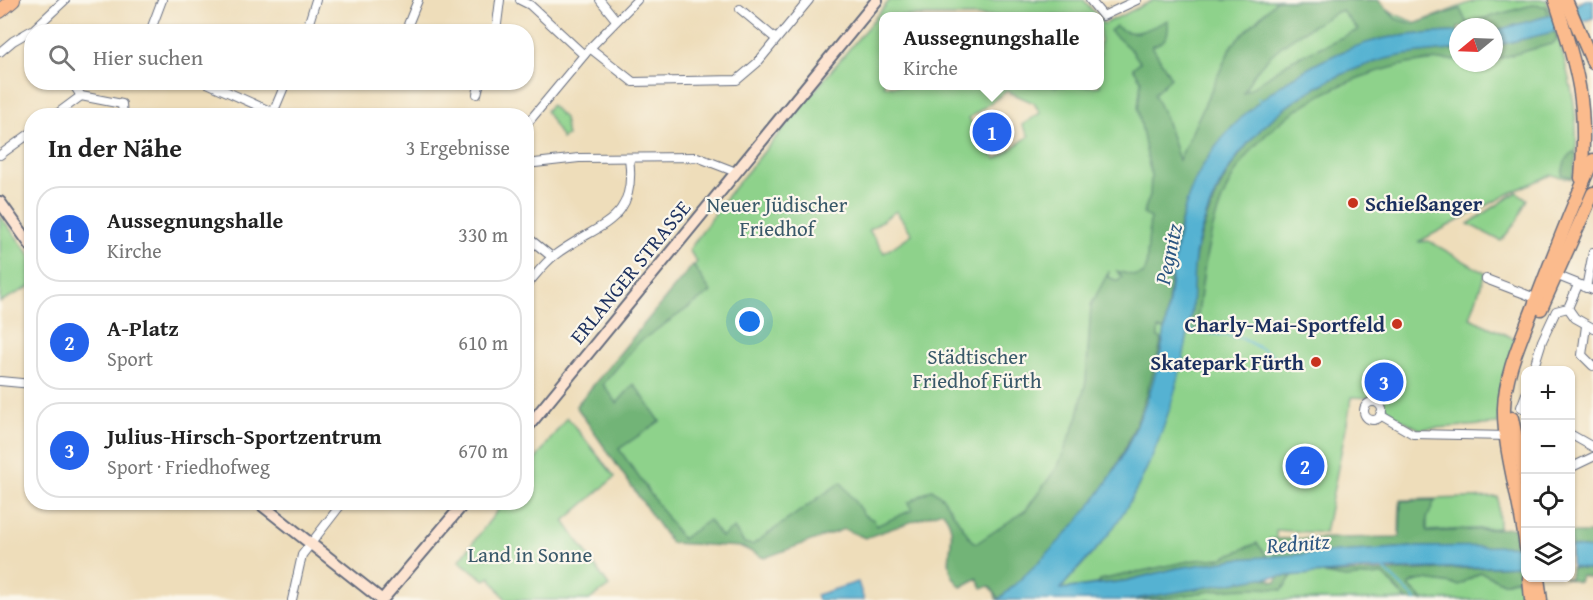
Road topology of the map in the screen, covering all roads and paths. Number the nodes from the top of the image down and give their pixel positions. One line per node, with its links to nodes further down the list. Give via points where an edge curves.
1 (13, 0): 17 (highway)
2 (65, 0): 21 (street)
3 (162, 0): 22 (street)
4 (316, 0): 23 (street)
5 (418, 0): 24 (street)
6 (500, 0): 25 (street)
7 (520, 0): 30 (street)
8 (600, 0): 20 (street)
9 (637, 0): 20 (street)
10 (809, 0): 27 (street)
11 (877, 0): 50 (main road, ERLANGER STRASSE)
12 (1090, 0): 18 (street)
13 (1137, 0): 19 (street)
14 (1555, 0): 36 (main road)
15 (1566, 0): 31 (main road)
16 (740, 9): 27 (street)
17 (0, 11)
18 (1100, 12)
19 (1104, 16)
20 (616, 20): 28 (street)
21 (41, 24)
22 (153, 24)
23 (308, 24)
24 (408, 24)
25 (497, 24)
26 (24, 36): 29 (street)
27 (776, 39): 28 (street, via 745,76 728,81 633,82)
28 (590, 48): 30 (street)
29 (0, 52)
30 (584, 55): 44 (street)
31 (1593, 63)
32 (77, 90): 38 (street)
33 (223, 90): 42 (street)
34 (284, 90): 43 (street)
35 (478, 90): 37 (street)
36 (1582, 90): 39 (main road); 51 (main road, via 1585,141)
37 (477, 93)
38 (81, 96): 40 (street); 41 (street, via 122,104)
39 (1593, 104)
40 (65, 108)
41 (122, 108)
42 (264, 108)
43 (279, 108)
44 (534, 115)
45 (24, 138): 46 (street)
46 (0, 155)
47 (629, 158): 49 (street); 50 (street, via 696,157); 57 (street, via 629,194 620,212)
48 (1593, 160): 51 (main road)
49 (534, 163)
50 (736, 172): 70 (main road, ERLANGER STRASSE)
51 (1580, 188): 58 (main road)
52 (1592, 197): 58 (main road)
53 (0, 202): 54 (main road)
54 (24, 236)
55 (534, 242): 57 (street)
56 (1593, 252): 61 (street)
57 (552, 257): 59 (street)
58 (1552, 274): 61 (street); 62 (main road)
59 (534, 277)
60 (1486, 279): 62 (street)
61 (1586, 288): 63 (street)
62 (1541, 300): 71 (main road, via 1509,377 1504,409)
63 (1569, 308): 64 (street); 65 (street, via 1556,311)
64 (1590, 327): 66 (street, via 1582,355)
65 (1534, 366)
66 (1593, 366)
67 (0, 381): 68 (street)
68 (24, 383)
69 (1380, 415): 71 (street, via 1413,434)
70 (534, 419)
71 (1510, 435): 76 (main road)
72 (1575, 437): 73 (street)
73 (1593, 447)
74 (1593, 457): 75 (street)
75 (1575, 466)
76 (1521, 476)
77 (267, 510): 80 (main road)
78 (337, 510): 80 (street)
79 (458, 510): 84 (main road)
80 (310, 546): 83 (street, via 300,562); 84 (main road)
81 (1529, 582): 85 (main road)
82 (1539, 582): 86 (main road)
83 (292, 600)
84 (382, 600)
85 (1531, 600)
86 (1541, 600)

